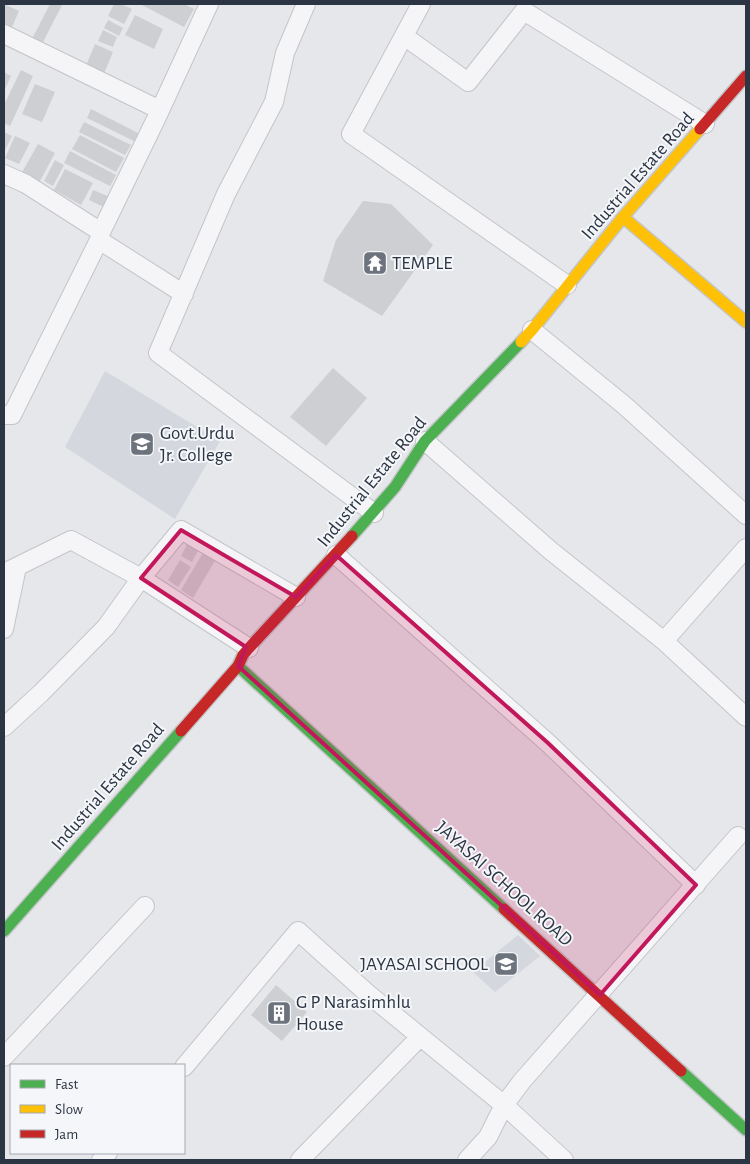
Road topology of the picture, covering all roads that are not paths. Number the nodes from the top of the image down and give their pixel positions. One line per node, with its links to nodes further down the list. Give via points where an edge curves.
1 (209, 4): 7 (street)
2 (306, 4): 13 (street, via 285,53 274,102 226,194)
3 (420, 4): 5 (street)
4 (4, 34): 7 (street)
5 (404, 36): 8 (street, via 468,82 524,11); 12 (street, via 351,134)
6 (746, 76): 8 (main road, Industrial Estate Road)
7 (160, 110): 11 (street)
8 (705, 124): 10 (main road, Industrial Estate Road)
9 (4, 174): 11 (street, via 26,184)
10 (623, 217): 12 (main road, Industrial Estate Road); 14 (main road)
11 (100, 236): 13 (street); 16 (street, via 12,415)
12 (567, 286): 15 (main road, Industrial Estate Road)
13 (184, 294): 18 (street, via 158,353)
14 (746, 322)
15 (532, 330): 17 (main road, Industrial Estate Road); 19 (street, via 624,405)
16 (4, 415)
17 (425, 441): 18 (main road, Industrial Estate Road); 26 (street, via 551,551)
18 (374, 513): 21 (main road, Industrial Estate Road)
19 (746, 514)
20 (746, 548): 26 (street)
21 (336, 555): 24 (main road, Industrial Estate Road); 32 (street, via 548,743)
22 (10, 570): 23 (street, via 71,540); 25 (street)
23 (141, 578): 24 (street, via 181,530); 27 (street); 30 (street, via 106,627)
24 (296, 597): 27 (main road, Industrial Estate Road)
25 (4, 629)
26 (664, 641): 29 (street)
27 (249, 648): 28 (main road, Industrial Estate Road)
28 (238, 666): 34 (main road, Industrial Estate Road); 35 (main road, JAYASAI SCHOOL ROAD)
29 (746, 716)
30 (4, 727)
31 (738, 836): 32 (street)
32 (696, 885): 35 (street)
33 (145, 906): 37 (street)
34 (4, 931)
35 (600, 995): 39 (street); 40 (main road, JAYASAI SCHOOL ROAD)
36 (420, 1037): 38 (street, via 298,931); 39 (street); 41 (street)
37 (4, 1057)
38 (185, 1066)
39 (504, 1105): 42 (street, via 488,1137); 43 (street)
40 (746, 1130)
41 (300, 1160)
42 (467, 1160)
43 (564, 1160)

